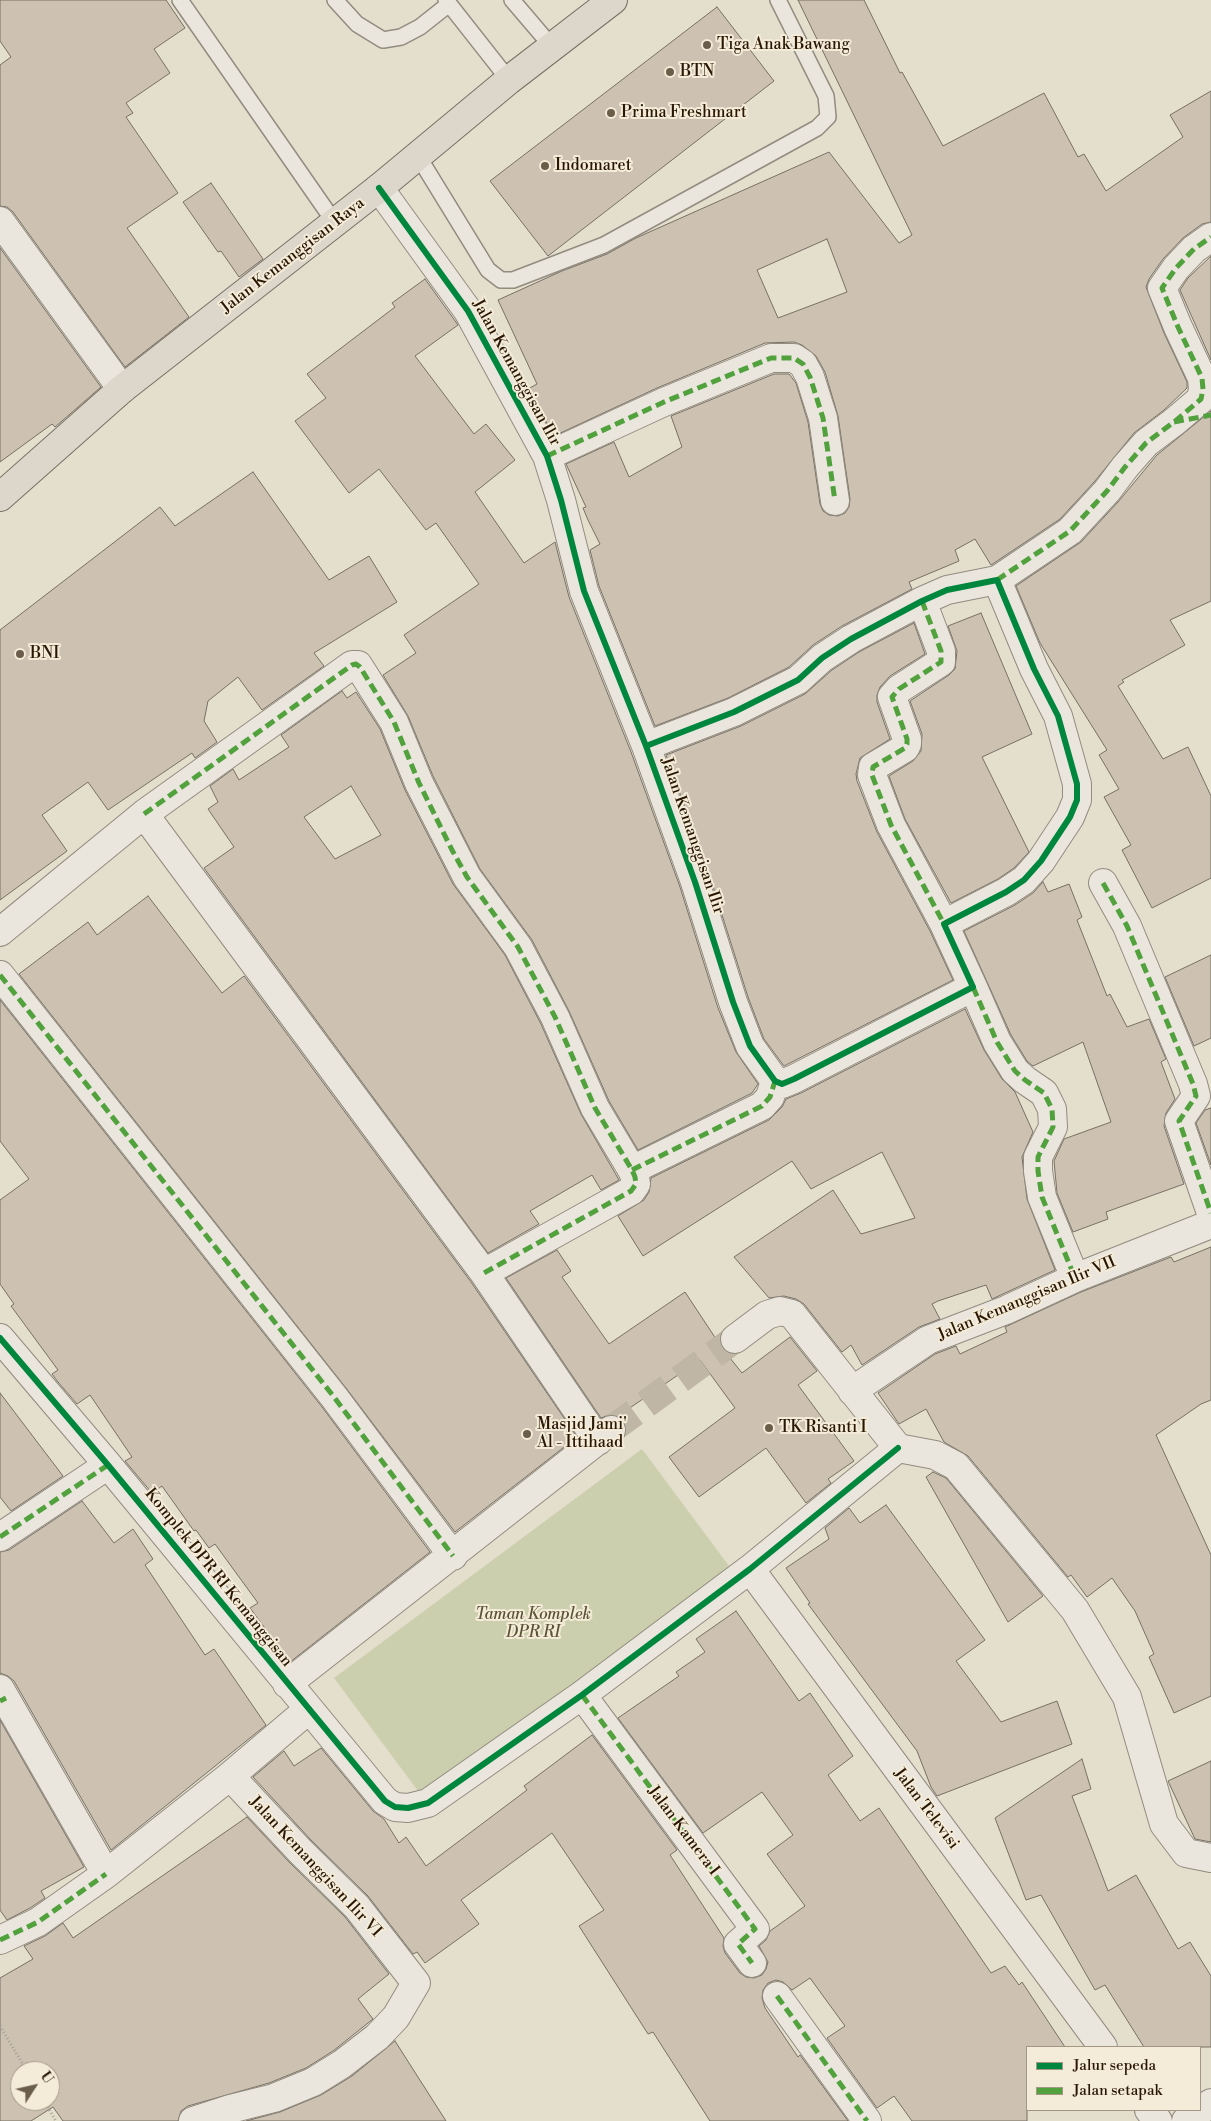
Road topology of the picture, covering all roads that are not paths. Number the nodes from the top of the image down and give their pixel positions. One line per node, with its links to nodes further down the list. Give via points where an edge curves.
1 (180, 0): 12 (lane)
2 (335, 0): 6 (lane, via 357,24 383,40 402,37 420,27)
3 (512, 0): 7 (lane)
4 (613, 0): 7 (main road, Jalan Kemanggisan Raya)
5 (778, 0): 9 (lane, via 826,96 828,117 817,128 604,244 513,280 500,280 488,270)
6 (447, 2): 8 (lane)
7 (553, 48): 8 (main road, Jalan Kemanggisan Raya)
8 (510, 80): 9 (main road, Jalan Kemanggisan Raya)
9 (418, 156): 10 (main road, Jalan Kemanggisan Raya)
10 (380, 188): 12 (main road, Jalan Kemanggisan Raya); 17 (street, Jalan Kemanggisan Ilir, via 468,311)
11 (0, 221): 14 (street)
12 (335, 223): 14 (main road, Jalan Kemanggisan Raya)
13 (1211, 238): 16 (street, via 1194,249 1162,288 1202,378 1201,399)
14 (122, 389): 18 (main road, Jalan Kemanggisan Raya)
15 (1211, 415): 16 (street)
16 (1174, 422): 20 (street, via 1146,443 1070,532)
17 (547, 456): 19 (street, via 664,402 771,358 794,358 803,364 810,377 823,418); 22 (street, Jalan Kemanggisan Ilir, via 562,500 584,590)
18 (0, 497)
19 (835, 501)
20 (997, 580): 21 (street, via 947,590); 25 (street, via 1034,669 1058,716 1077,784 1077,800 1055,840 1024,880)
21 (922, 601): 22 (street, via 851,638 798,680 734,712); 25 (street, via 942,651 941,662 892,698 907,744 874,768 872,775 891,825)
22 (646, 746): 29 (street, Jalan Kemanggisan Ilir, via 750,1046)
23 (144, 814): 26 (street); 30 (street, via 352,665 358,665 394,722 419,783 467,877 518,947 555,1017 595,1108); 33 (street)
24 (1103, 883): 31 (street, via 1127,926 1193,1084 1196,1096 1179,1120)
25 (944, 924): 28 (street)
26 (0, 932)
27 (0, 975): 41 (street, via 334,1397)
28 (973, 987): 29 (street, via 794,1079 782,1084); 34 (street, via 997,1042 1015,1071 1044,1093 1052,1110 1053,1127 1038,1157 1038,1172 1042,1197)
29 (775, 1081): 30 (street, via 770,1097 762,1106)
30 (632, 1170): 33 (street, via 636,1184 631,1191)
31 (1211, 1213)
32 (1211, 1224): 34 (street, Jalan Kemanggisan Ilir VII)
33 (484, 1274): 41 (street, via 605,1435)
34 (1075, 1278): 37 (street, Jalan Kemanggisan Ilir VII, via 1006,1310 928,1340)
35 (0, 1338): 39 (street, Komplek DPR RI Kemanggisan)
36 (735, 1339): 37 (street, via 767,1315 780,1310 792,1314)
37 (852, 1391): 38 (street)
38 (898, 1448): 42 (street); 48 (street, via 935,1455 956,1466 1075,1610 1127,1697 1164,1824 1186,1853)
39 (108, 1465): 40 (street); 43 (street, Komplek DPR RI Kemanggisan)
40 (0, 1537)
41 (453, 1556): 43 (street)
42 (750, 1569): 44 (street); 53 (street, Jalan Televisi)
43 (287, 1684): 46 (street, Komplek DPR RI Kemanggisan)
44 (582, 1695): 46 (street, Komplek DPR RI Kemanggisan, via 428,1803 408,1808 395,1807 385,1801); 51 (street, Jalan Kamera I, via 756,1929 738,1944)
45 (2, 1696): 49 (street)
46 (309, 1709): 47 (street)
47 (230, 1776): 49 (street); 56 (street, Jalan Kemanggisan Ilir VI, via 357,1907 416,1983 396,2017 377,2037 313,2082 274,2098)
48 (1211, 1858)
49 (106, 1874): 50 (street, via 38,1922)
50 (0, 1940)
51 (752, 1963)
52 (777, 1996): 57 (street)
53 (1102, 2046)
54 (1150, 2111): 58 (street)
55 (1200, 2111): 59 (street)
56 (193, 2121)
57 (868, 2121)
58 (1158, 2121)
59 (1186, 2121)

